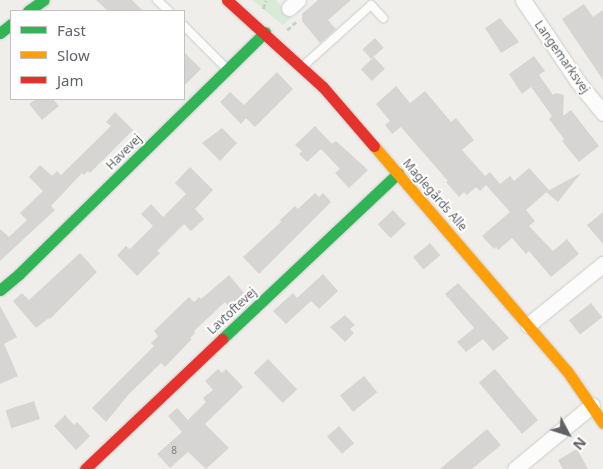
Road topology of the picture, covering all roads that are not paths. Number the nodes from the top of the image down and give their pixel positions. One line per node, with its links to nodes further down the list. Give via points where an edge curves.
1 (44, 0): 5 (street)
2 (157, 0): 6 (lane)
3 (227, 0): 10 (street, Maglegårds Alle)
4 (523, 0): 14 (street, Langemarksvej)
5 (29, 10)
6 (168, 10)
7 (383, 18): 12 (lane, via 371,5)
8 (10, 25): 11 (street)
9 (185, 27): 13 (lane)
10 (265, 32): 12 (street, Maglegårds Alle); 13 (street, Havevej)
11 (0, 33)
12 (302, 67): 15 (street, Maglegårds Alle)
13 (227, 69): 17 (street, Havevej)
14 (603, 113)
15 (398, 173): 18 (street, Maglegårds Alle); 21 (street, Lavtoftevej)
16 (603, 264): 18 (street)
17 (0, 290)
18 (528, 324): 19 (street, Maglegårds Alle)
19 (592, 405): 20 (street, Maglegårds Alle); 22 (street)
20 (603, 424)
21 (85, 469)
22 (515, 469)

